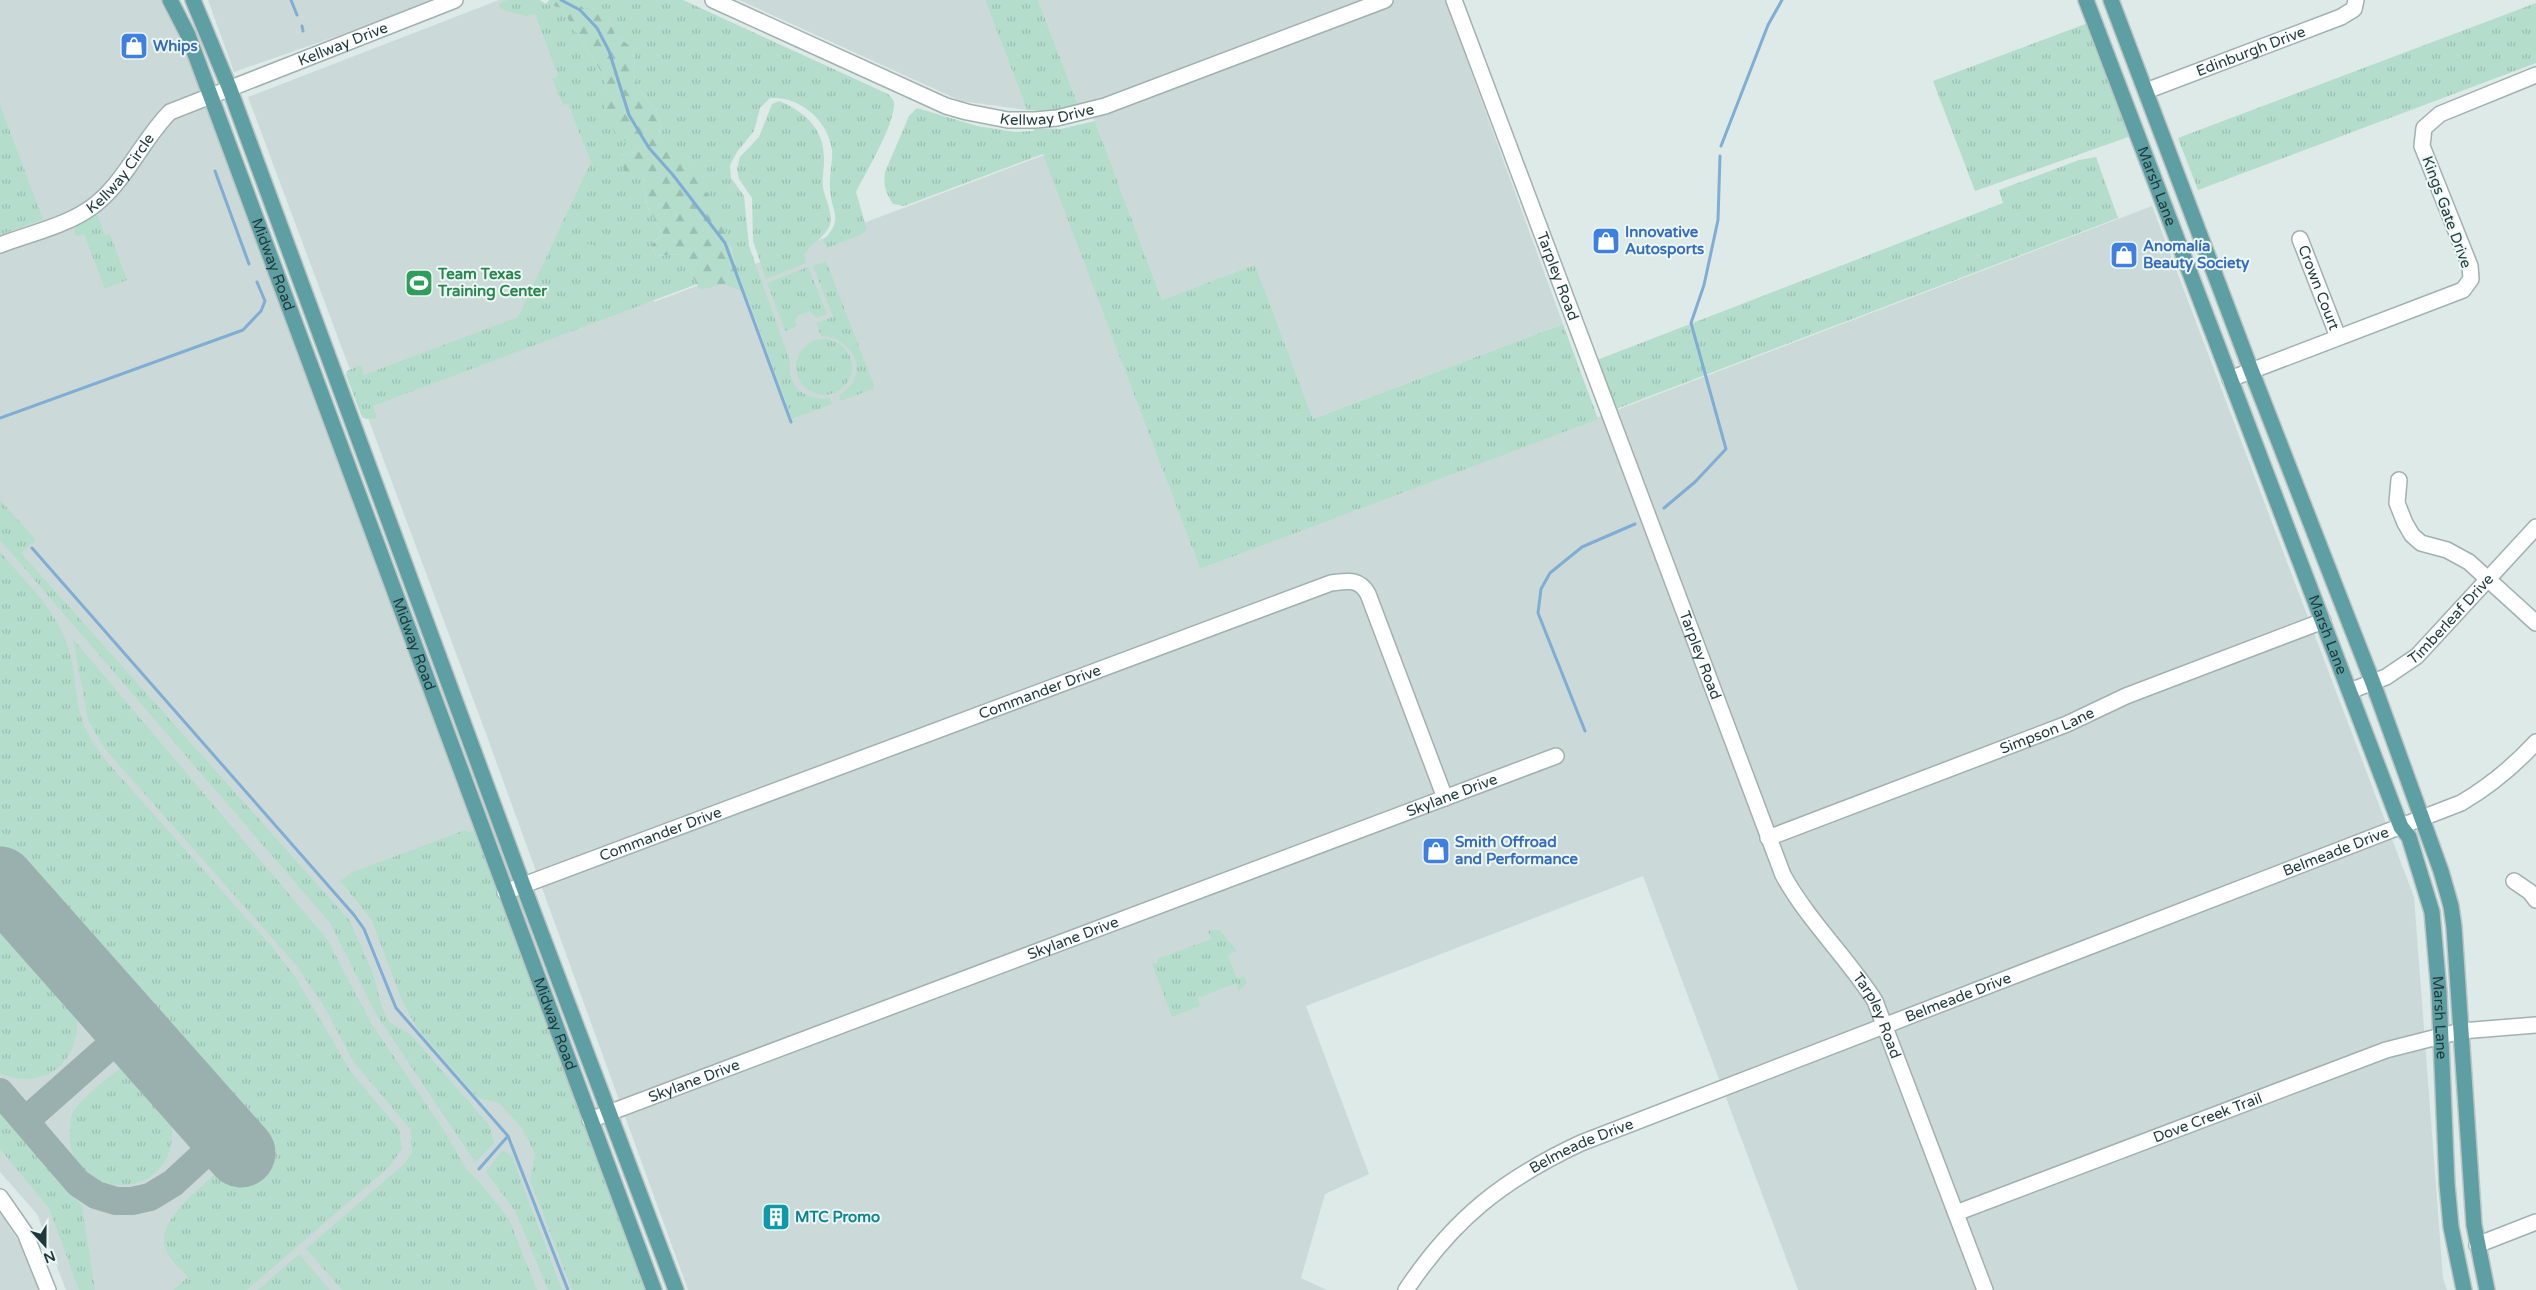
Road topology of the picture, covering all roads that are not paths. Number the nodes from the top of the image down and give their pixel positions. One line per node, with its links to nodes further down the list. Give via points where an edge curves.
1 (170, 0): 13 (main road, Midway Road, via 188,35)
2 (193, 0): 11 (main road, Midway Road)
3 (455, 0): 11 (street, Kellway Drive)
4 (713, 0): 5 (street, Kellway Drive, via 946,106 987,117 1034,120 1106,106)
5 (1385, 0)
6 (1454, 0): 35 (street, Tarpley Road)
7 (2086, 0): 20 (main road, Marsh Lane)
8 (2111, 0): 12 (main road, Marsh Lane)
9 (2355, 5): 12 (street, Edinburgh Drive, via 2341,17)
10 (2536, 75): 16 (street, Kings Gate Drive, via 2440,114 2424,128 2422,146 2470,266 2471,279 2463,290)
11 (229, 87): 13 (street, Kellway Circle); 17 (main road, Midway Road)
12 (2146, 91): 18 (main road, Marsh Lane)
13 (209, 94): 15 (street, Kellway Circle, via 170,112 115,184 86,212); 19 (main road, Midway Road)
14 (2300, 239): 16 (street, Crown Court)
15 (0, 245)
16 (2338, 338): 18 (street, Kings Gate Drive)
17 (331, 364): 19 (main road); 23 (main road, Midway Road)
18 (2251, 370): 20 (street, Kings Gate Drive); 28 (main road, Marsh Lane)
19 (312, 371): 24 (main road, Midway Road)
20 (2230, 379): 26 (main road, Marsh Lane)
21 (2399, 480): 25 (street, via 2397,504 2412,535 2426,545 2458,554)
22 (2536, 527): 25 (street, Timberleaf Drive)
23 (408, 572): 24 (main road); 37 (main road, Midway Road)
24 (389, 579): 38 (main road, Midway Road)
25 (2487, 580): 27 (street); 28 (street, Timberleaf Drive, via 2418,656)
26 (2324, 621): 29 (main road, Marsh Lane); 35 (street, Simpson Lane, via 2126,696 2067,724)
27 (2536, 623)
28 (2373, 683): 29 (street, Timberleaf Drive); 33 (main road, Marsh Lane)
29 (2350, 691): 34 (main road, Marsh Lane)
30 (2536, 742): 33 (street, Belmeade Drive, via 2489,787)
31 (1556, 756): 32 (street, Skylane Drive)
32 (1445, 798): 37 (street, Commander Drive, via 1368,594 1362,584 1352,580 1331,583); 44 (street, Skylane Drive)
33 (2422, 819): 34 (street, Belmeade Drive); 42 (main road, Marsh Lane, via 2451,906)
34 (2401, 827): 40 (street, Belmeade Drive); 43 (main road, Marsh Lane, via 2409,837 2432,912)
35 (1768, 838): 40 (street, Tarpley Road, via 1794,895 1813,923 1860,978)
36 (2514, 882): 39 (street)
37 (523, 885): 38 (street, Commander Drive); 44 (main road, Midway Road)
38 (505, 892): 45 (main road, Midway Road)
39 (2536, 900)
40 (1886, 1025): 47 (street, Tarpley Road); 53 (street, Belmeade Drive, via 1581,1142 1518,1175 1474,1210 1426,1261)
41 (2536, 1025): 42 (street, Dove Creek Trail)
42 (2461, 1031): 43 (street, Dove Creek Trail); 49 (main road, Marsh Lane)
43 (2439, 1035): 47 (street, Dove Creek Trail, via 2354,1061); 55 (main road, Marsh Lane, via 2451,1227)
44 (609, 1113): 45 (street, Skylane Drive); 52 (main road, Midway Road)
45 (590, 1120): 51 (main road, Midway Road)
46 (0, 1197): 50 (street, via 25,1233)
47 (1956, 1213): 54 (street, Tarpley Road)
48 (2536, 1222): 49 (street)
49 (2477, 1245): 56 (main road, Marsh Lane)
50 (48, 1290)
51 (654, 1290)
52 (676, 1290)
53 (1406, 1290)
54 (1986, 1290)
55 (2464, 1290)
56 (2487, 1290)

